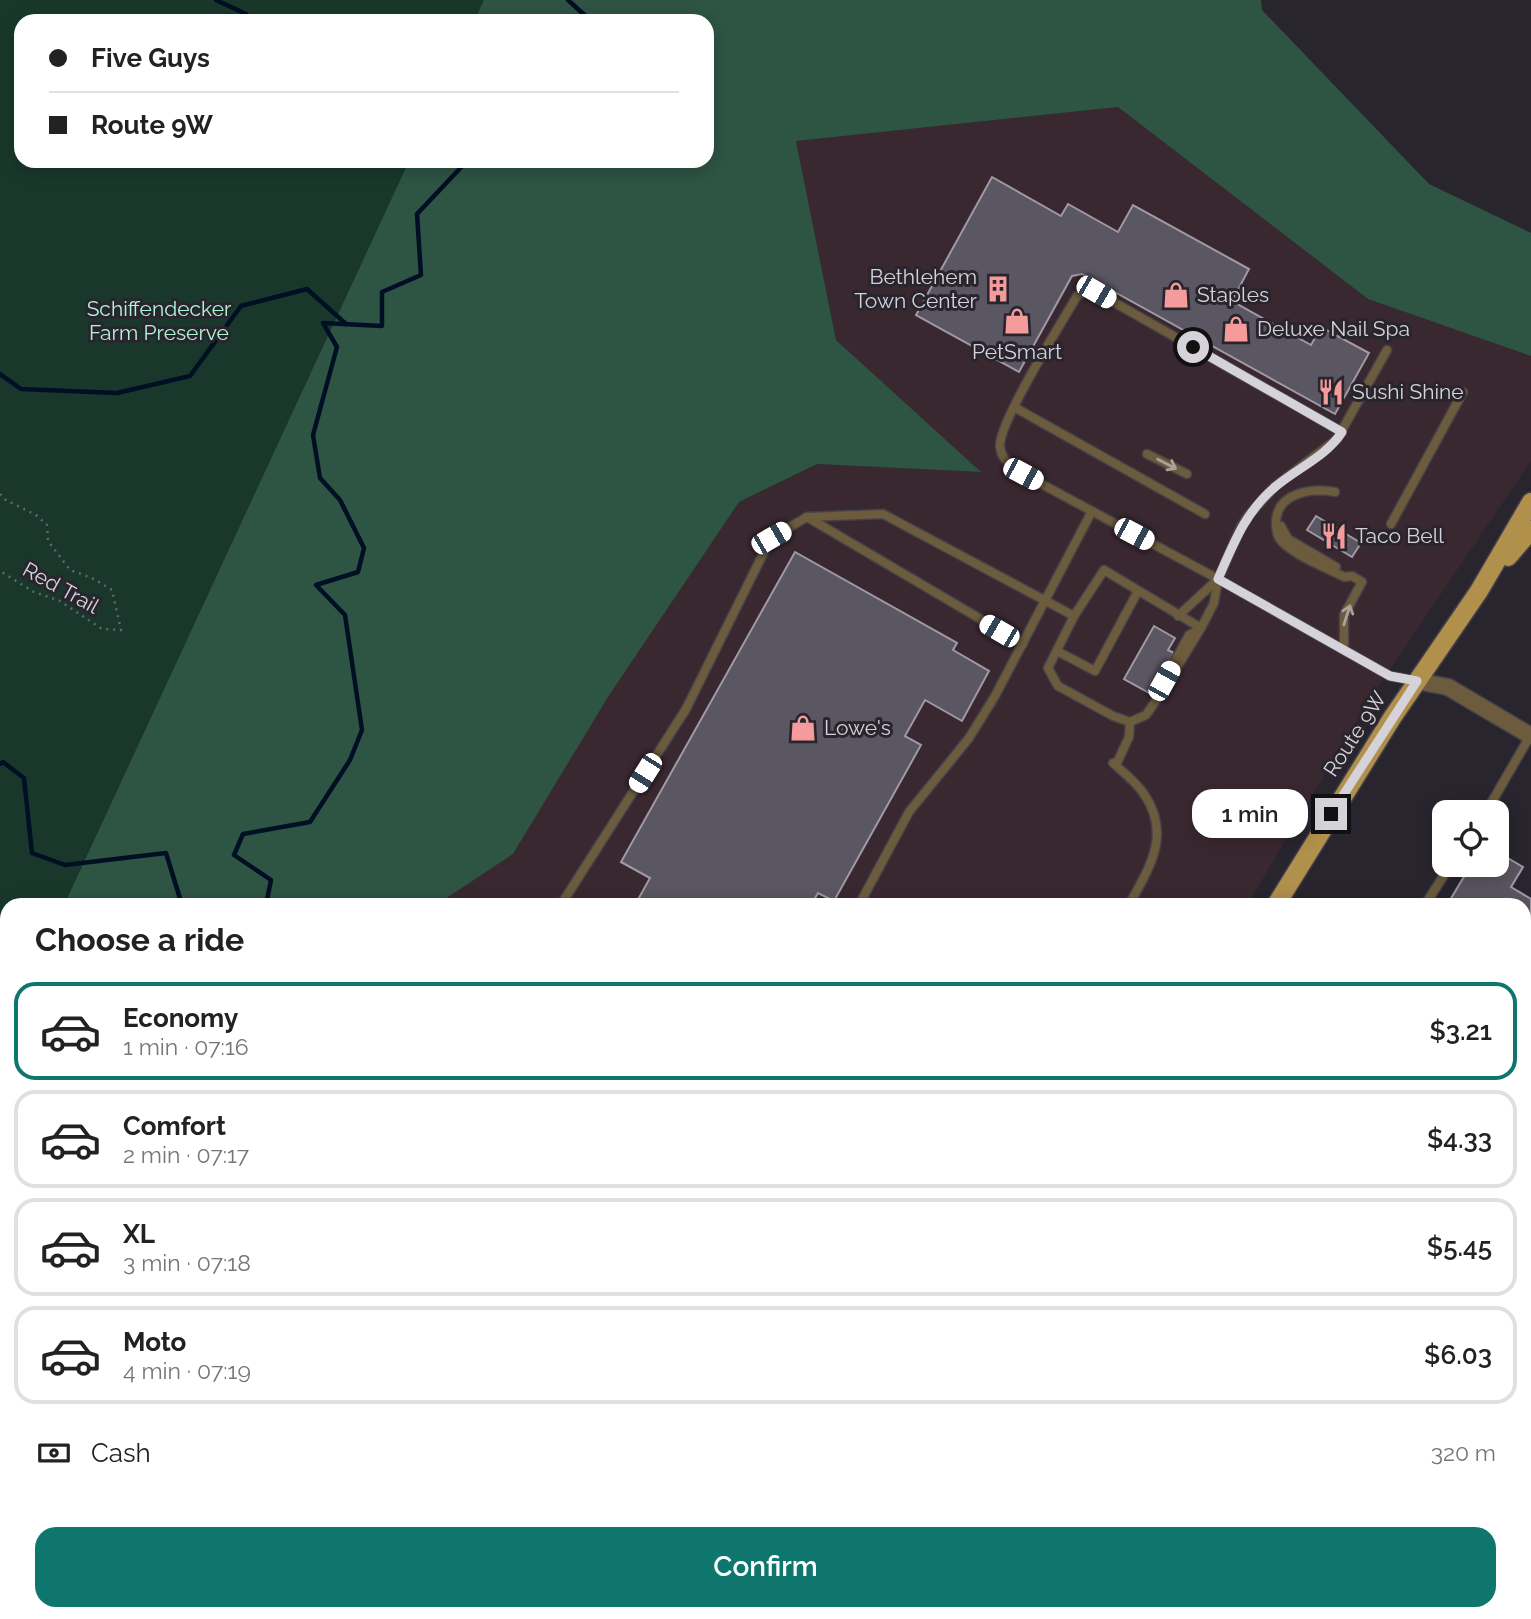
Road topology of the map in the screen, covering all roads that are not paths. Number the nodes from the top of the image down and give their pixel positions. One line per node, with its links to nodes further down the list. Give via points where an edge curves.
1 (1387, 350): 4 (lane)
2 (1463, 392): 12 (lane)
3 (1014, 407): 4 (lane, via 1077,296 1091,291); 9 (lane, via 1000,444 1009,464); 10 (lane)
4 (1342, 432): 14 (lane, via 1334,444 1255,507)
5 (1147, 454): 6 (lane, one-way to 6)
6 (1187, 474)
7 (1335, 492): 22 (lane, one-way to 7, via 1344,615 1362,582 1287,539 1281,531 1282,513 1289,503)
8 (1531, 502): 16 (main road, Route 9W)
9 (1092, 511): 14 (lane); 17 (lane)
10 (1205, 514)
11 (807, 517): 17 (lane, via 883,514); 21 (lane); 29 (lane, via 771,538 686,709)
12 (1391, 524)
13 (1531, 530): 16 (main road, Route 9W)
14 (1218, 579): 19 (lane); 20 (lane, via 1214,603); 22 (lane)
15 (1138, 591): 18 (lane, via 1104,570); 19 (lane); 23 (lane, via 1095,671)
16 (1479, 591): 24 (main road, Route 9W)
17 (1046, 600): 18 (lane); 21 (lane)
18 (1074, 616): 23 (lane)
19 (1178, 616): 20 (lane)
20 (1201, 628): 25 (lane, via 1146,715)
21 (1023, 644): 30 (lane, via 969,738 909,812)
22 (1344, 650): 24 (lane, via 1390,676)
23 (1057, 651): 25 (lane, via 1048,668 1058,686)
24 (1417, 681): 26 (street, via 1448,687); 32 (main road, Route 9W)
25 (1130, 722): 31 (lane, via 1129,737 1114,764 1152,807 1158,844)
26 (1531, 735): 27 (lane)
27 (1494, 800)
28 (1443, 877): 33 (lane)
29 (565, 898)
30 (863, 898)
31 (1133, 898)
32 (1280, 898)
33 (1429, 898)

